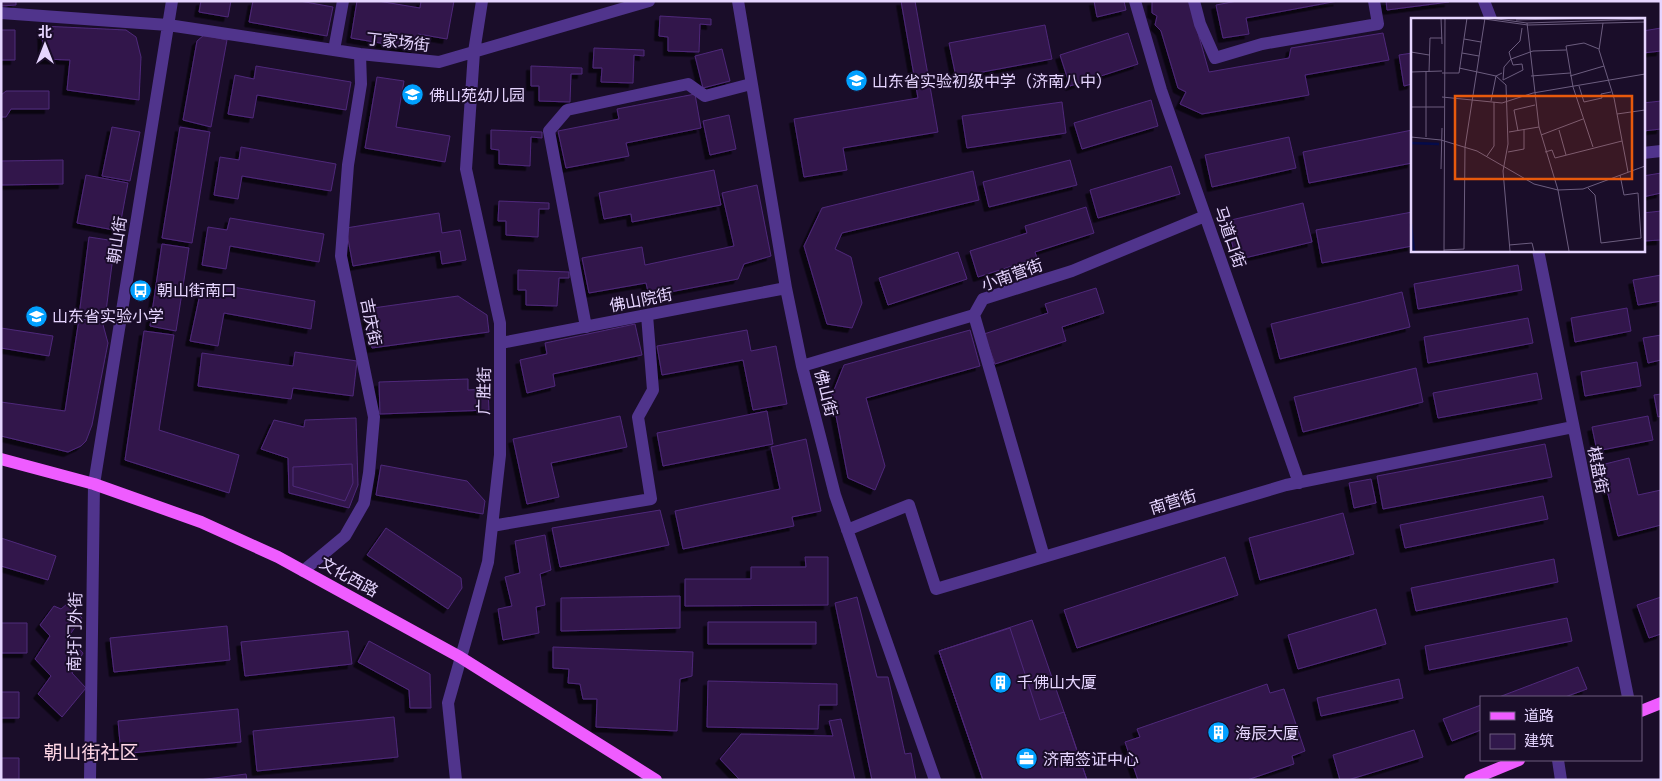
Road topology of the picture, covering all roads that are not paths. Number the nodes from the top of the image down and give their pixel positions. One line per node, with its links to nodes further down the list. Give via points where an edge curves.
1 (172, 1): 12 (street, 朝山街)
2 (343, 1): 13 (street)
3 (482, 1): 14 (street, 广胜街)
4 (649, 1): 14 (street, 丁家场街)
5 (738, 1): 16 (street, 佛山街)
6 (1135, 1): 19 (street, 马道口街, via 1161,90)
7 (1194, 1): 8 (street, via 1215,58 1262,44 1378,24)
8 (1374, 1)
9 (1484, 1): 11 (street)
10 (1, 13): 12 (street, 丁家场街)
11 (1491, 18)
12 (168, 25): 13 (street, 丁家场街); 30 (street, 朝山街)
13 (334, 50): 15 (street, 丁家场街)
14 (474, 52): 15 (street, 丁家场街, via 438,62); 25 (street, 广胜街, via 466,169 500,323)
15 (360, 54): 34 (street, 吉庆街, via 361,84 348,165 342,256 374,416 369,473 364,503 345,536)
16 (751, 84): 21 (street, 佛山街); 24 (street, via 704,96 688,84 566,110 549,131)
17 (1661, 151): 18 (street)
18 (1644, 153)
19 (1205, 216): 23 (street, 小南营街, via 1072,271 983,299); 29 (street, 马道口街)
20 (1538, 251): 27 (street, 棋盘街)
21 (786, 288): 22 (street, 佛山院街); 26 (street, 佛山街)
22 (648, 315): 24 (street, 佛山院街); 31 (street, via 653,390 638,417 651,499)
23 (974, 315): 26 (street, 小南营街); 33 (street)
24 (586, 327): 25 (street, 佛山院街)
25 (501, 343): 31 (street, 广胜街, via 500,455)
26 (802, 366): 32 (street, 佛山街, via 834,496)
27 (1573, 426): 29 (street, 南营街); 36 (street, 棋盘街)
28 (1, 459): 30 (main road, 文化西路)
29 (1299, 483): 33 (street, 南营街)
30 (94, 484): 34 (main road, 文化西路, via 202,522); 41 (street, 南圩门外街)
31 (492, 526): 35 (street, 广胜街, via 488,562)
32 (847, 530): 33 (street, 南营街, via 909,506 936,589); 44 (street, 佛山街)
33 (1044, 557)
34 (303, 571): 35 (main road, 文化西路)
35 (460, 657): 42 (street, 广胜街, via 448,703); 43 (main road, 文化西路)
36 (1628, 696)
37 (1661, 703): 38 (main road)
38 (1642, 711)
39 (1517, 761): 45 (main road)
40 (1558, 761): 46 (street)
41 (90, 780)
42 (456, 780)
43 (656, 780)
44 (935, 780)
45 (1470, 780)
46 (1561, 780)

